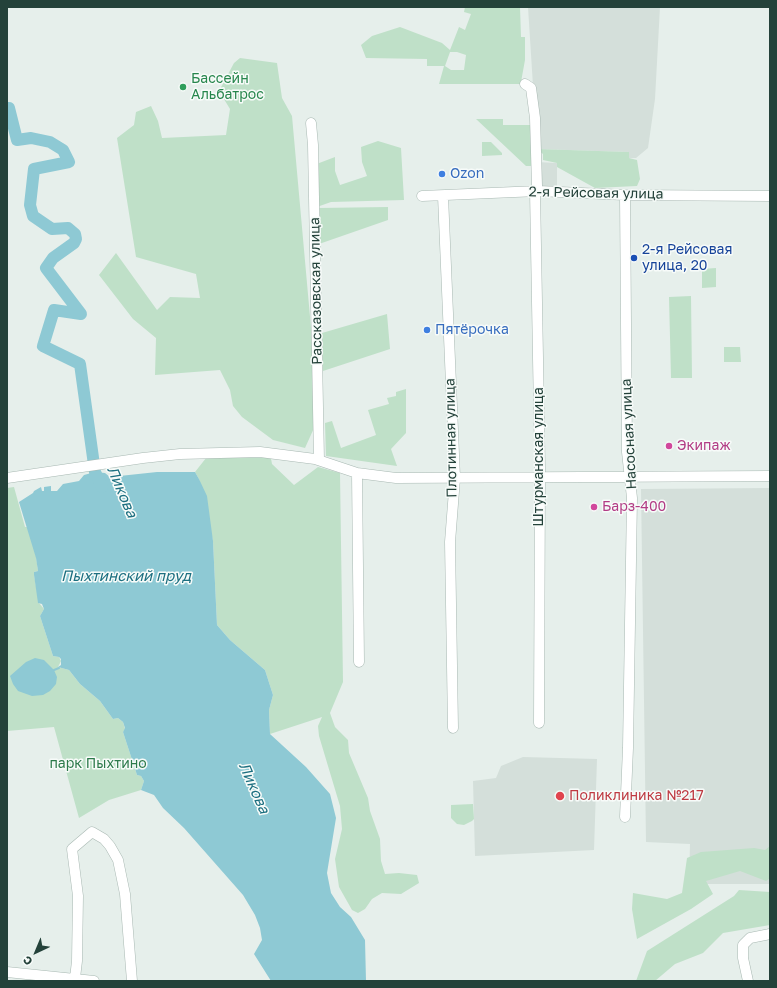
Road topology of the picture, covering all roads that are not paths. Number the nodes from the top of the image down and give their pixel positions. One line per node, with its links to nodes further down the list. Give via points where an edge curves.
1 (525, 84): 3 (street, Штурманская улица, via 531,88 535,118)
2 (311, 122): 8 (street, Рассказовская улица)
3 (535, 191): 4 (street, 2-я Рейсовая улица); 6 (street, 2-я Рейсовая улица); 11 (street, Штурманская улица)
4 (625, 195): 7 (street, 2-я Рейсовая улица); 14 (street, Насосная улица, via 627,445)
5 (422, 196): 6 (street, 2-я Рейсовая улица)
6 (443, 196): 13 (street, Плотинная улица)
7 (770, 196)
8 (319, 460): 9 (street); 12 (street, via 260,452 180,454)
9 (357, 473): 13 (street, via 396,478); 15 (street)
10 (770, 476): 14 (street)
11 (540, 477): 13 (street); 14 (street); 16 (street, Штурманская улица)
12 (7, 478)
13 (455, 478): 17 (street, Плотинная улица, via 450,542)
14 (631, 478): 18 (street, Насосная улица)
15 (359, 662)
16 (539, 723)
17 (453, 728)
18 (625, 817)
19 (770, 934): 24 (street, via 750,938 743,945)
20 (7, 972): 21 (street)
21 (75, 978): 22 (street); 23 (street, via 78,896 72,849 92,832 110,846 118,860 125,894)
22 (94, 981)
23 (132, 981)
24 (748, 981)

